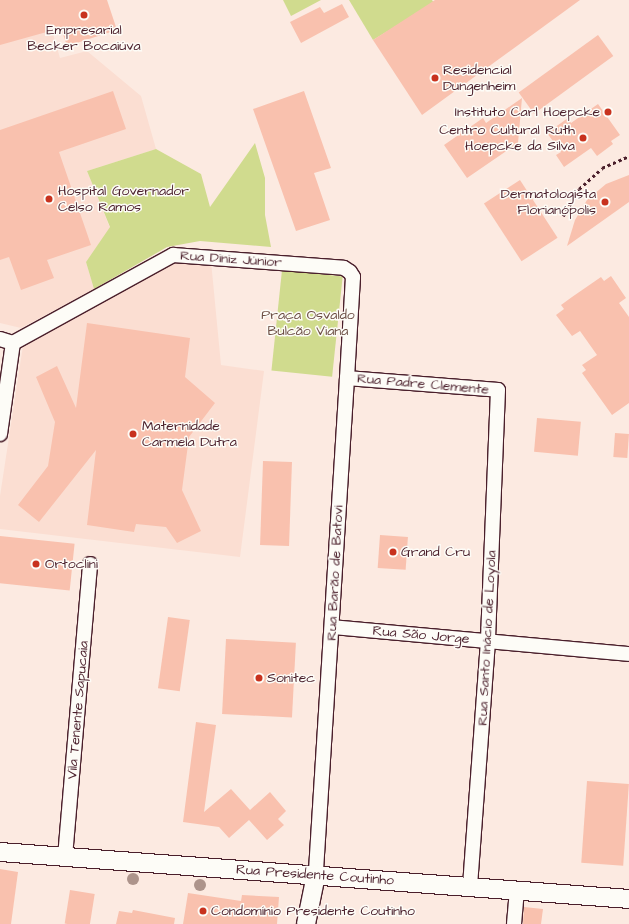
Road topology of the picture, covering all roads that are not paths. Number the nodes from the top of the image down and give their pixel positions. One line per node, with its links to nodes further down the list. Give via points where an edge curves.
1 (350, 272): 2 (street, Rua Diniz Júnior, via 344,268 173,255); 3 (street, Rua Barão de Batovi, via 352,277)
2 (7, 341): 5 (street)
3 (347, 378): 4 (street, Rua Padre Clemente); 7 (street, Rua Barão de Batovi)
4 (498, 390): 8 (street, Rua Santo Inácio de Loyola)
5 (0, 434)
6 (90, 564): 11 (street, Vila Tenente Sapucaia)
7 (332, 627): 8 (street, Rua São Jorge); 12 (street, Rua Barão de Batovi)
8 (488, 641): 9 (street, Rua São Jorge); 13 (street, Rua Santo Inácio de Loyola)
9 (629, 654)
10 (0, 852): 11 (street, Rua Presidente Coutinho)
11 (65, 857): 12 (street, Rua Presidente Coutinho)
12 (316, 875): 13 (street, Rua Presidente Coutinho); 16 (street)
13 (470, 887): 14 (street, Rua Presidente Coutinho)
14 (518, 890): 15 (street, Rua Presidente Coutinho); 17 (street)
15 (629, 899)
16 (306, 924)
17 (514, 924)

